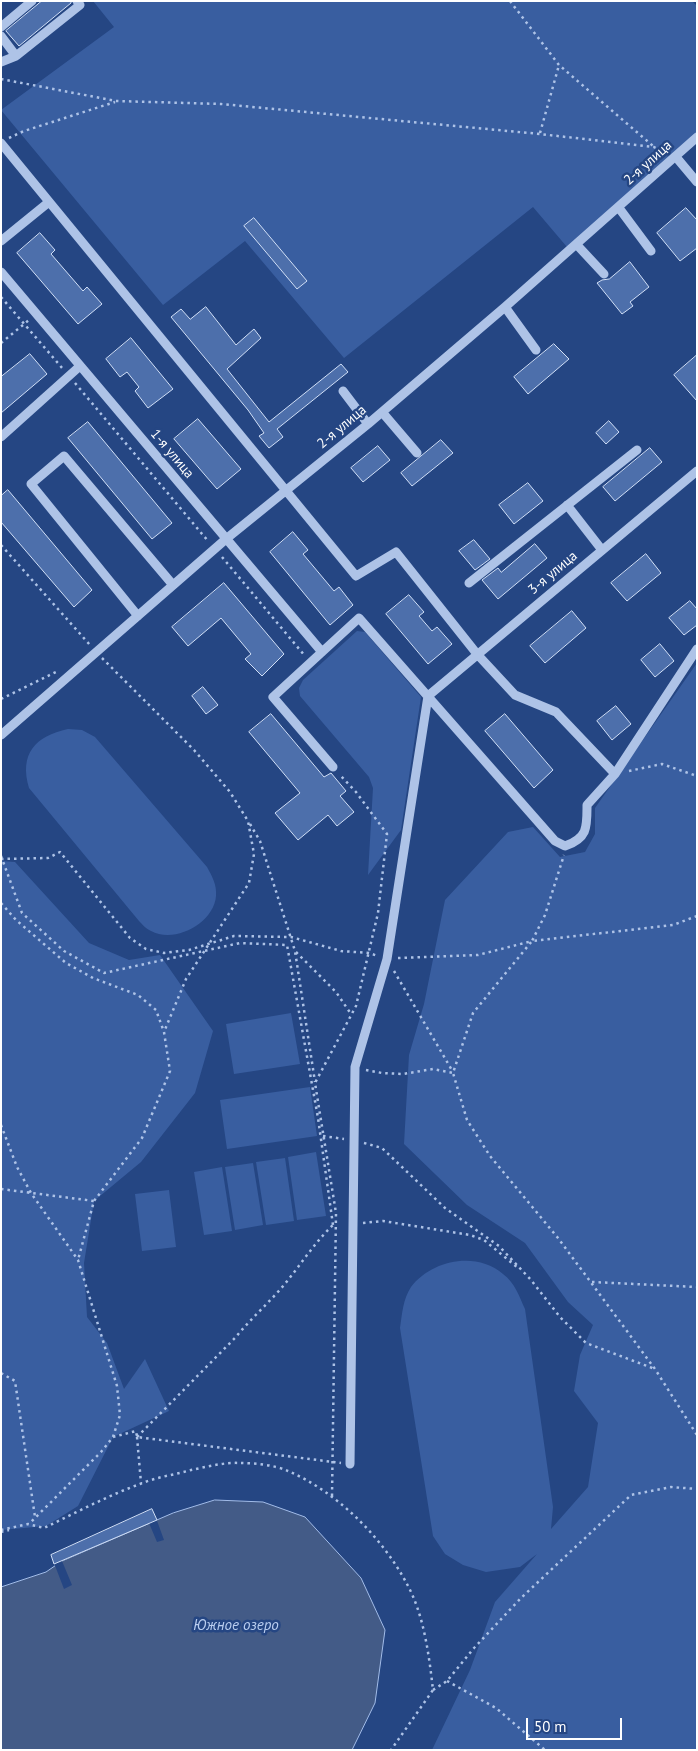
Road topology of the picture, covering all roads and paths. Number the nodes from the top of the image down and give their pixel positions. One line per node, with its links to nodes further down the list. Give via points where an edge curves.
1 (32, 1): 4 (street)
2 (510, 1): 8 (path)
3 (80, 2): 6 (street)
4 (1, 27)
5 (1, 36): 6 (street)
6 (16, 56): 7 (street)
7 (1, 62)
8 (559, 65): 11 (path); 14 (path)
9 (1, 79): 10 (path)
10 (116, 101): 11 (path, via 221,104); 13 (path, via 24,131)
11 (540, 134): 14 (path)
12 (697, 137): 15 (street, 2-я улица)
13 (1, 143): 17 (street)
14 (654, 147): 15 (path)
15 (676, 157): 16 (street); 18 (street, 2-я улица)
16 (697, 182)
17 (48, 202): 19 (street); 39 (street)
18 (619, 208): 20 (street, 2-я улица); 21 (street)
19 (1, 241)
20 (577, 245): 23 (street); 25 (street, 2-я улица)
21 (651, 251)
22 (1, 272): 26 (street, 1-я улица)
23 (604, 274)
24 (1, 297): 27 (path)
25 (505, 307): 29 (street); 33 (street, 2-я улица)
26 (36, 315): 27 (path); 30 (street, 1-я улица)
27 (24, 324): 28 (path); 31 (path)
28 (1, 343)
29 (536, 350)
30 (80, 366): 31 (street); 41 (street, 1-я улица)
31 (69, 376): 35 (street); 43 (path)
32 (343, 391): 34 (street)
33 (382, 412): 34 (street, 2-я улица); 37 (street)
34 (368, 424): 39 (street, 2-я улица)
35 (1, 437)
36 (637, 450): 40 (street)
37 (417, 453)
38 (697, 471): 44 (street, 3-я улица)
39 (287, 491): 41 (street, 2-я улица); 51 (street, via 356,576 396,552)
40 (566, 506): 44 (street); 45 (street)
41 (226, 539): 43 (street, 2-я улица); 50 (street, 1-я улица)
42 (1, 545): 49 (path)
43 (215, 549): 46 (street, 2-я улица); 52 (path)
44 (602, 550): 51 (street, 3-я улица)
45 (469, 583)
46 (173, 585): 47 (street, 2-я улица); 47 (street, via 64,456 31,484)
47 (138, 616): 49 (street, 2-я улица)
48 (697, 649): 58 (street)
49 (95, 652): 56 (street, 2-я улица); 60 (path, via 194,750 230,792)
50 (322, 652): 52 (street); 54 (street, via 359,618)
51 (477, 654): 54 (street, 3-я улица); 58 (street, via 515,695 556,712)
52 (311, 662): 57 (street, via 273,696)
53 (61, 669): 55 (path)
54 (428, 696): 61 (street, via 555,841); 70 (street)
55 (1, 699)
56 (1, 735)
57 (333, 767)
58 (615, 774): 59 (path, via 662,764); 61 (street, via 587,805 587,827 578,842)
59 (697, 776)
60 (248, 821): 65 (path, via 260,842); 66 (path, via 254,854 248,884)
61 (565, 846): 67 (path, via 551,897)
62 (2, 858): 66 (path, via 48,858 60,852 130,938 146,949 164,953 189,950); 69 (path, via 22,914 64,951 104,973)
63 (1, 903): 72 (path, via 66,963 138,996 156,1010)
64 (697, 916): 67 (path, via 673,926)
65 (290, 937): 66 (path, via 234,936); 68 (path); 70 (path)
66 (212, 941): 69 (path)
67 (532, 941): 70 (path, via 478,955); 74 (path, via 473,1013)
68 (295, 951): 71 (path, via 336,992); 75 (path)
69 (205, 952): 72 (path, via 186,979); 84 (path, via 240,943 287,945 318,1118)
70 (387, 959): 73 (street); 74 (path)
71 (352, 1014)
72 (164, 1032): 81 (path, via 170,1071 142,1138)
73 (356, 1067): 74 (path, via 382,1073 403,1074 433,1069); 78 (street)
74 (453, 1073): 87 (path, via 467,1120 490,1156)
75 (315, 1083)
76 (1, 1125): 80 (path, via 17,1167)
77 (323, 1136): 78 (path)
78 (355, 1141): 83 (street); 86 (path, via 382,1148 439,1202 499,1246)
79 (1, 1189): 80 (path)
80 (31, 1192): 81 (path); 85 (path)
81 (94, 1201): 85 (path)
82 (336, 1222): 84 (path)
83 (354, 1223): 86 (path, via 383,1221 470,1235 484,1240); 94 (street)
84 (333, 1225): 93 (path, via 319,1238 277,1293)
85 (78, 1260): 92 (path, via 117,1386 120,1415)
86 (524, 1272): 89 (path, via 586,1343)
87 (592, 1282): 88 (path); 89 (path)
88 (697, 1287)
89 (655, 1369): 91 (path)
90 (1, 1373): 97 (path, via 15,1381)
91 (697, 1435)
92 (113, 1437): 93 (path, via 136,1431); 97 (path)
93 (137, 1437): 94 (path); 95 (path)
94 (350, 1464)
95 (141, 1483): 98 (path, via 44,1528); 101 (path, via 238,1462 287,1470 332,1496 378,1542 407,1584 417,1607 430,1660)
96 (697, 1489): 100 (path, via 671,1487 632,1495 521,1598)
97 (35, 1518): 98 (path)
98 (28, 1524): 99 (path)
99 (1, 1531)
100 (447, 1681): 101 (path); 103 (path, via 496,1708)
101 (433, 1690): 102 (path)
102 (391, 1750)
103 (545, 1750)

